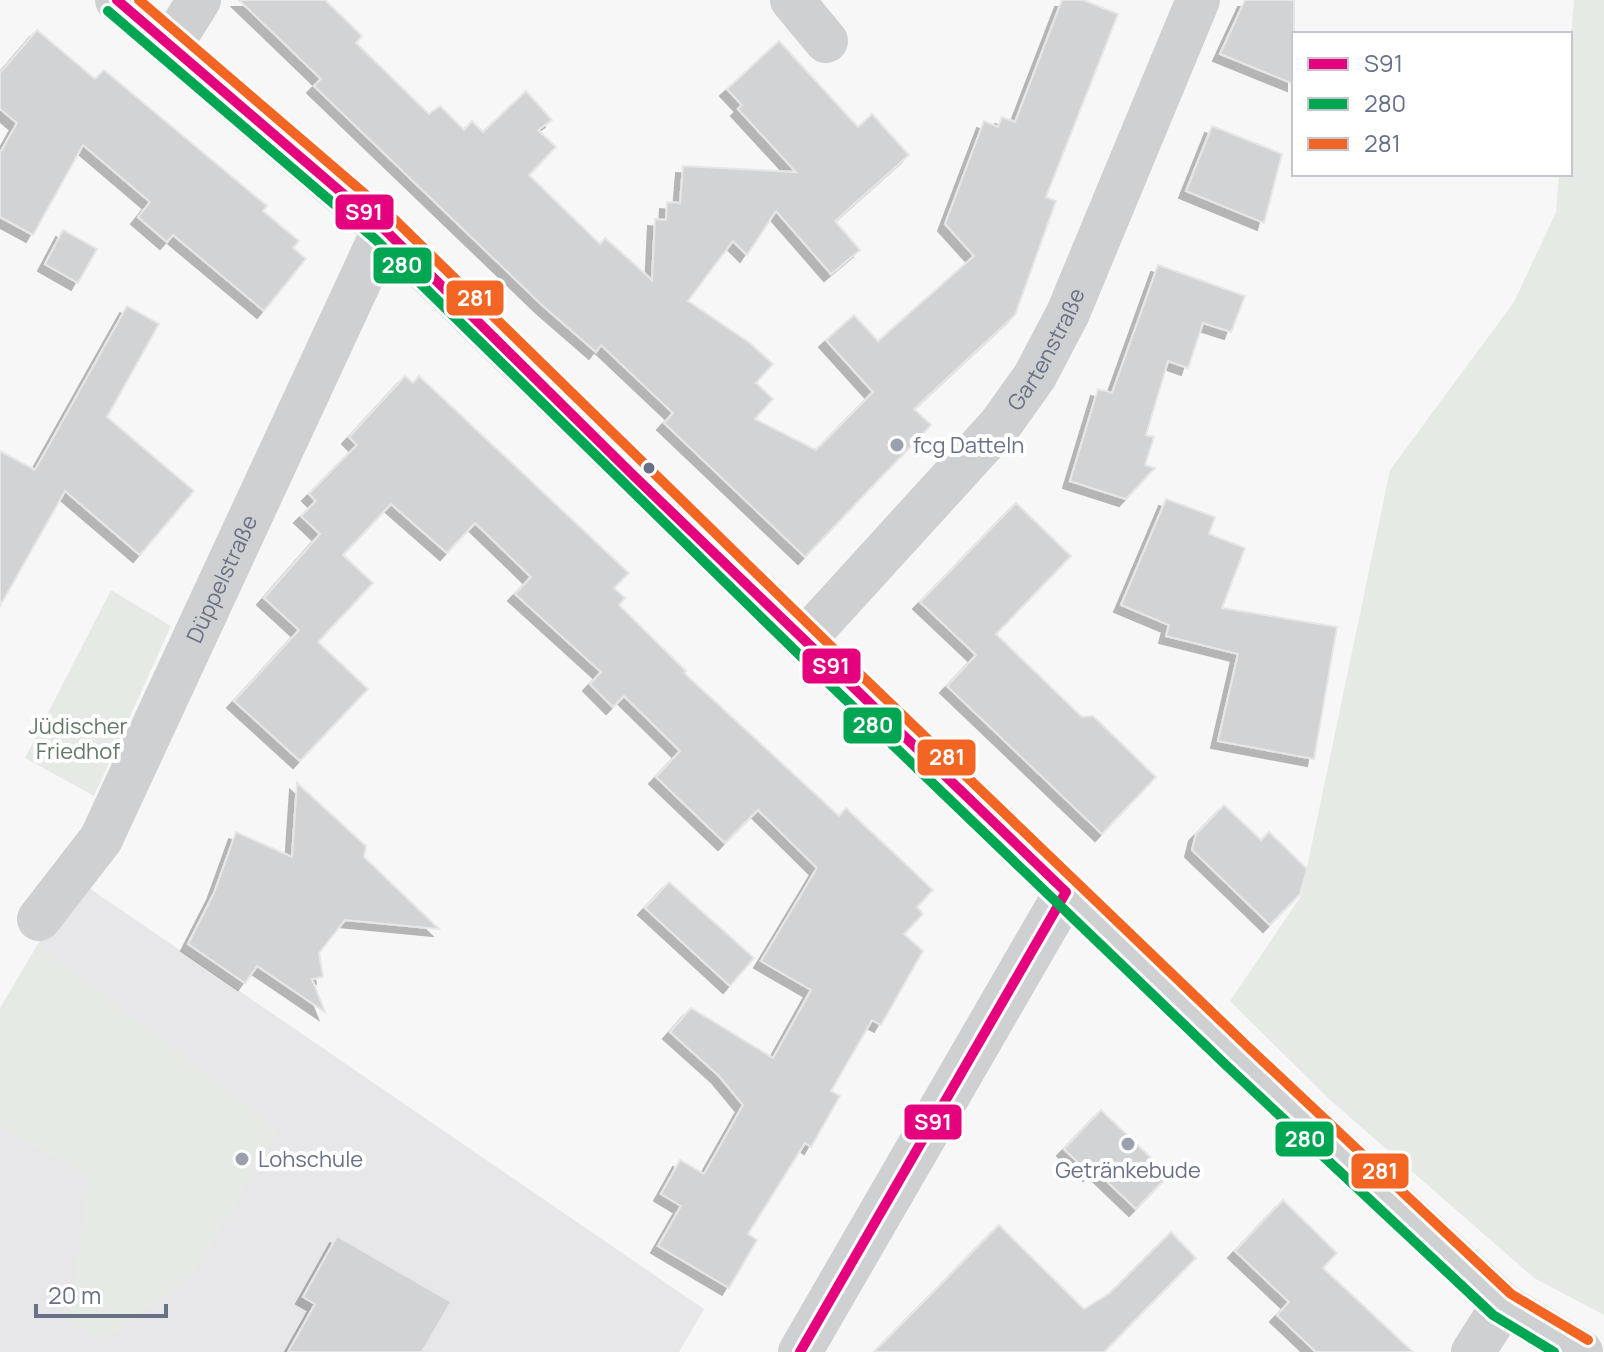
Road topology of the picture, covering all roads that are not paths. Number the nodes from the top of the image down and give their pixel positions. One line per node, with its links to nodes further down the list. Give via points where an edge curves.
1 (117, 0): 6 (street)
2 (199, 0): 6 (street)
3 (792, 0): 5 (street)
4 (1198, 0): 8 (street, Gartenstraße, via 1068,313 1035,376 1000,425)
5 (826, 41)
6 (171, 45): 7 (street)
7 (384, 229): 8 (street); 10 (street, Düppelstraße, via 101,839)
8 (804, 640): 9 (street)
9 (1066, 892): 11 (street); 12 (street)
10 (39, 919)
11 (1503, 1305): 13 (street); 14 (street)
12 (800, 1352)
13 (1473, 1352)
14 (1581, 1352)

